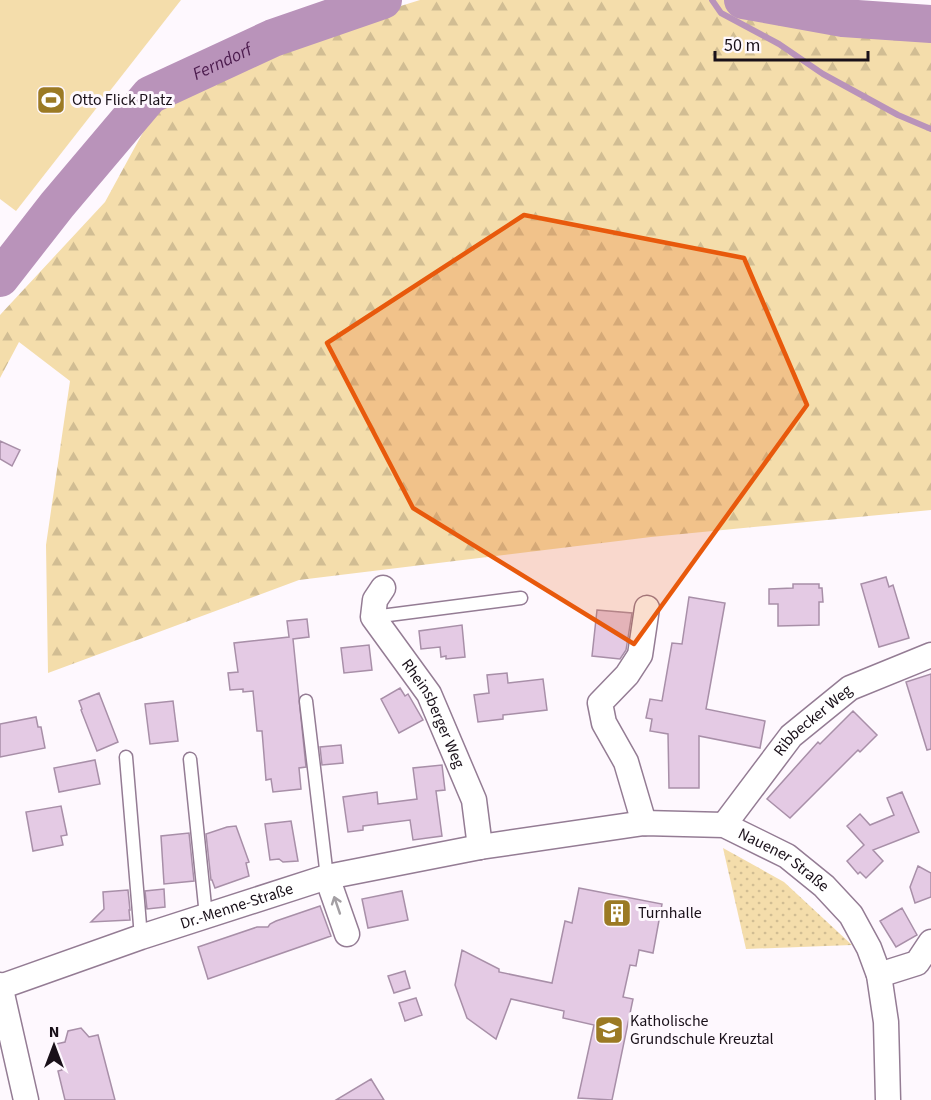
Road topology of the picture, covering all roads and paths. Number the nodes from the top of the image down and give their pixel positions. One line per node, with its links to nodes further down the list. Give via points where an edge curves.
1 (382, 588): 4 (street, via 375,600)
2 (521, 598): 4 (lane)
3 (647, 608): 9 (street, via 640,655 600,703 604,723 626,762)
4 (374, 617): 11 (street, Rheinsberger Weg, via 429,694 474,800)
5 (931, 655): 10 (street, Ribbecker Weg, via 850,688 790,736)
6 (306, 701): 12 (lane)
7 (126, 758): 15 (lane)
8 (190, 759): 13 (lane)
9 (644, 824): 10 (street, Nauener Straße); 11 (street, Nauener Straße)
10 (724, 825): 17 (street, Nauener Straße, via 787,856 825,886 851,915)
11 (480, 848): 12 (street, Dr.-Menne-Straße)
12 (327, 876): 13 (street, Dr.-Menne-Straße); 14 (street, one-way to 12)
13 (206, 916): 15 (street, Dr.-Menne-Straße)
14 (347, 934)
15 (141, 937): 18 (street, Dr.-Menne-Straße)
16 (931, 942): 17 (street, via 917,963)
17 (879, 975): 20 (street, Nauener Straße, via 886,1022)
18 (0, 986): 19 (street)
19 (26, 1100)
20 (888, 1100)

